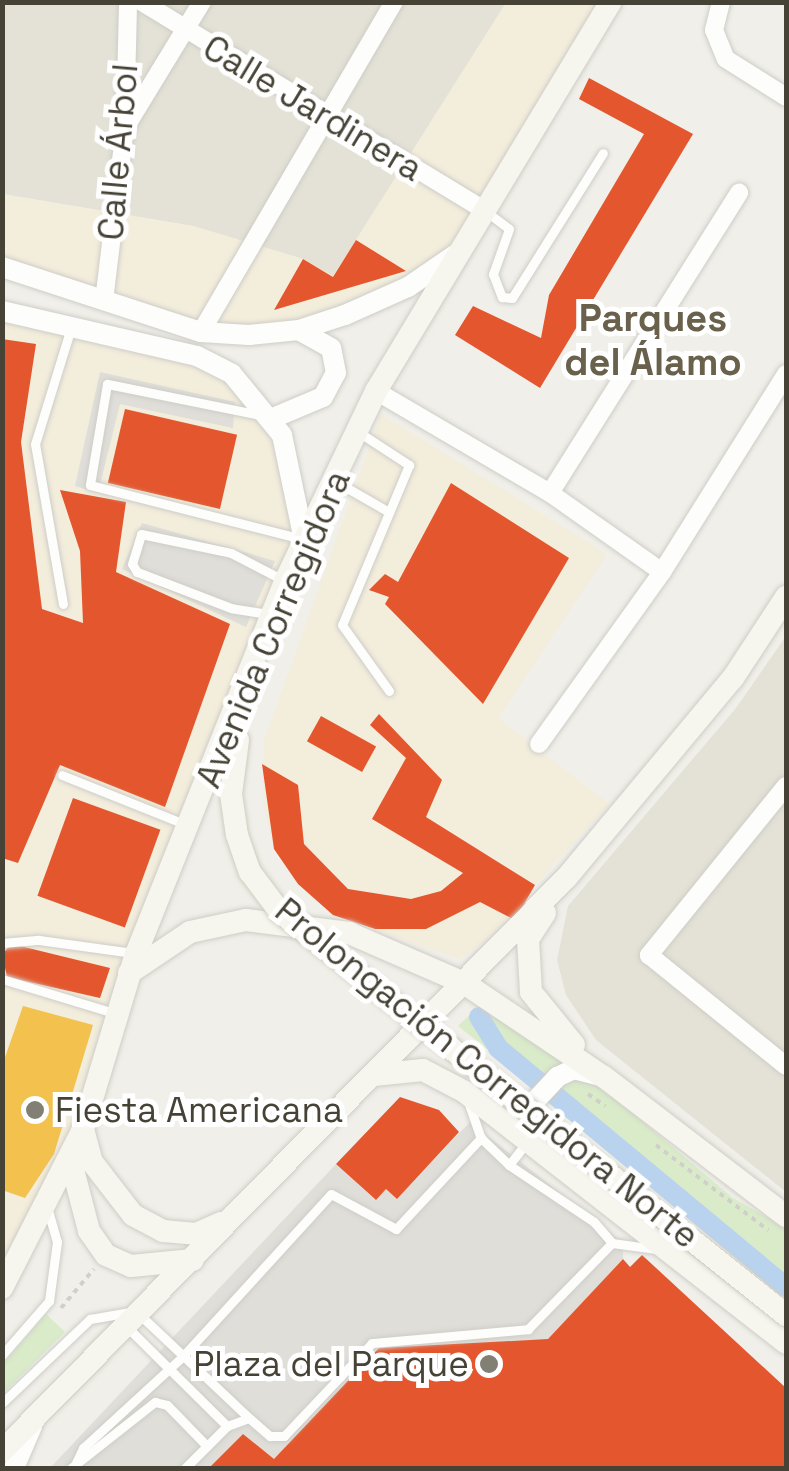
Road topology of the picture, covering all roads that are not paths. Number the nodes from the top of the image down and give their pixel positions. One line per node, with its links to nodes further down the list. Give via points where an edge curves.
1 (128, 2): 10 (street, Calle Árbol)
2 (142, 2): 7 (street, Calle Jardinera)
3 (202, 2): 7 (street)
4 (394, 2): 9 (street)
5 (611, 2): 13 (main road, Avenida Corregidora)
6 (722, 2): 8 (street, via 714,30 726,59)
7 (186, 31): 9 (street, Calle Jardinera); 10 (street)
8 (786, 96)
9 (325, 116): 13 (street, Calle Jardinera); 20 (street)
10 (125, 128): 16 (street, Calle Árbol)
11 (603, 152): 13 (lane, via 512,298 502,297 492,274 509,229)
12 (740, 193): 26 (street)
13 (486, 211): 14 (main road, Avenida Corregidora)
14 (463, 249): 19 (street, via 408,287); 22 (main road, Avenida Corregidora)
15 (2, 268): 16 (street)
16 (104, 301): 20 (street)
17 (2, 311): 18 (street)
18 (76, 326): 23 (street, via 197,356 232,374); 27 (lane, via 36,444)
19 (300, 330): 20 (street); 23 (street, via 330,348 336,373 323,398)
20 (201, 332)
21 (786, 374): 31 (street)
22 (376, 392): 24 (main road, Avenida Corregidora); 26 (street)
23 (274, 418): 30 (street, via 292,462); 30 (lane, via 107,384 90,485)
24 (358, 432): 25 (main road, Avenida Corregidora); 29 (lane, via 408,464)
25 (334, 480): 29 (lane); 30 (main road, Avenida Corregidora)
26 (550, 493): 31 (street)
27 (46, 502): 28 (lane); 34 (lane)
28 (34, 503)
29 (389, 512): 37 (lane, via 342,625)
30 (304, 540): 32 (main road, Avenida Corregidora)
31 (662, 572): 39 (street)
32 (285, 581): 35 (main road, Avenida Corregidora); 35 (lane, via 231,553 149,531 139,539 132,564 137,572 232,608)
33 (786, 597): 44 (main road, via 733,678)
34 (63, 604)
35 (271, 614): 36 (main road, Avenida Corregidora)
36 (248, 682): 38 (street, Prolongación Corregidora Norte); 43 (main road, Avenida Corregidora)
37 (388, 691)
38 (238, 740): 70 (main road, Prolongación Corregidora Norte, bridge, via 231,794 237,835 250,872 280,912)
39 (539, 744)
40 (62, 775): 43 (lane)
41 (786, 786): 42 (street)
42 (780, 808): 50 (street, via 649,954)
43 (190, 826): 46 (main road, Avenida Corregidora)
44 (567, 877): 48 (main road); 52 (main road, via 528,939 530,992)
45 (2, 943): 46 (lane, via 65,942)
46 (133, 964): 48 (main road, via 190,932 246,920 349,934); 49 (main road, Avenida Corregidora)
47 (2, 979): 49 (lane)
48 (464, 983): 51 (main road); 52 (main road)
49 (116, 1014): 54 (main road, Avenida Corregidora)
50 (786, 1066)
51 (374, 1075): 53 (main road, via 422,1070); 63 (main road)
52 (604, 1077): 56 (street, via 574,1069 557,1077 540,1094 529,1120); 65 (main road)
53 (465, 1092): 55 (lane); 56 (main road)
54 (82, 1129): 57 (main road, Avenida Corregidora); 63 (main road, via 92,1162 133,1216 163,1231 196,1234)
55 (481, 1138): 58 (lane); 74 (lane, via 396,1228 331,1194)
56 (530, 1139): 58 (lane); 59 (main road)
57 (70, 1158): 62 (main road, Avenida Corregidora); 68 (main road, via 88,1230 106,1255 131,1266)
58 (509, 1165): 61 (lane)
59 (570, 1169): 60 (main road); 61 (lane)
60 (596, 1189): 64 (lane); 67 (main road)
61 (548, 1190): 64 (lane)
62 (47, 1208): 69 (main road, Avenida Corregidora); 73 (lane, via 57,1242 49,1301)
63 (235, 1216): 68 (main road)
64 (580, 1218): 66 (lane)
65 (781, 1224)
66 (612, 1243): 67 (lane); 77 (lane, via 528,1330 372,1343 284,1436 270,1436)
67 (674, 1251): 72 (main road)
68 (193, 1260): 71 (main road)
69 (3, 1287)
70 (786, 1315)
71 (137, 1317): 74 (lane); 75 (lane); 76 (lane, via 90,1319); 78 (main road)
72 (786, 1343)
73 (2, 1355)
74 (183, 1356): 75 (lane); 77 (lane)
75 (169, 1369): 79 (lane); 82 (lane, via 82,1448)
76 (2, 1403)
77 (249, 1418): 79 (lane)
78 (32, 1426): 81 (main road); 83 (street)
79 (227, 1426): 80 (lane)
80 (207, 1446): 82 (lane, via 162,1402); 84 (lane)
81 (2, 1451)
82 (73, 1466)
83 (14, 1468)
84 (185, 1468)

